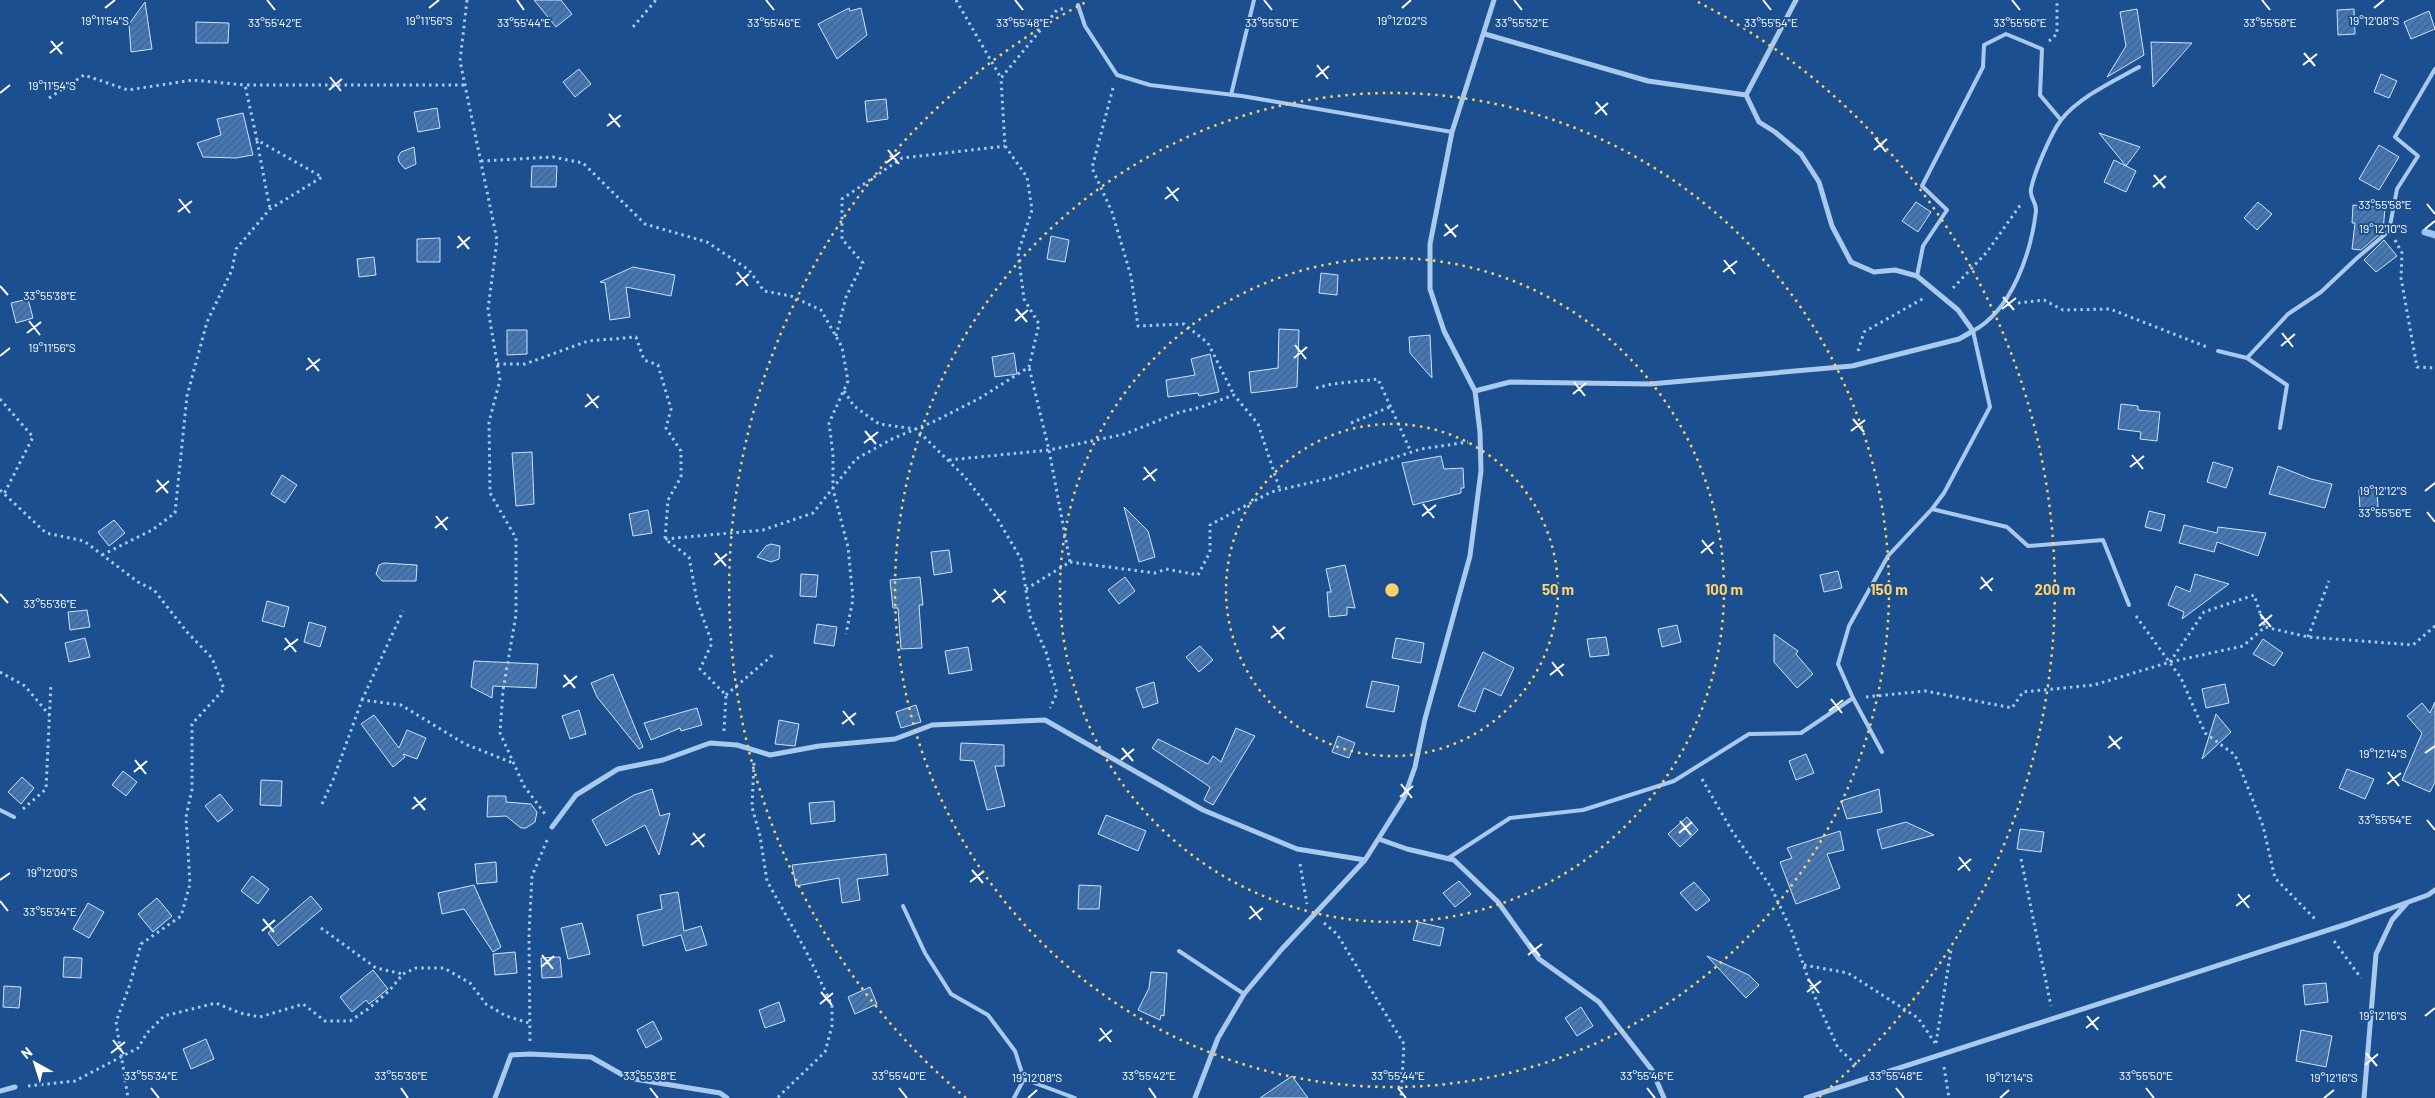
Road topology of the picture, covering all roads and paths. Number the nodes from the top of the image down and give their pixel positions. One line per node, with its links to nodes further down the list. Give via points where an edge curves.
1 (467, 0): 17 (path, via 460,61)
2 (656, 0): 9 (path)
3 (956, 0): 15 (path)
4 (1254, 0): 18 (lane)
5 (1494, 0): 10 (street)
6 (1796, 0): 19 (street)
7 (2057, 0): 11 (path, via 2057,34)
8 (1078, 5): 14 (lane, via 1085,26); 15 (path, via 1057,10)
9 (634, 27)
10 (1485, 34): 19 (street, via 1648,81); 22 (street)
11 (2042, 48): 21 (lane, via 2040,95); 28 (lane, via 2006,34 1984,45 1983,67 1922,186 1947,210 1923,246)
12 (2139, 67): 21 (lane, via 2091,94)
13 (2435, 69): 27 (lane, via 2395,137 2418,156 2397,189)
14 (1117, 75): 18 (lane, via 1150,85); 40 (path, via 1092,168 1112,212 1131,276 1138,326 1184,324 1208,343)
15 (1001, 78): 24 (path)
16 (245, 85): 17 (path); 20 (path, via 193,80 128,90 84,75); 23 (path)
17 (464, 85): 25 (path)
18 (1230, 95): 22 (lane)
19 (1746, 95): 28 (street, via 1759,122 1801,154 1819,182 1832,226 1851,262 1874,272 1895,270)
20 (49, 98)
21 (2061, 120): 29 (lane, via 2036,171 2030,192 2036,208 2031,235 2021,269)
22 (1452, 132): 39 (street, via 1430,244 1430,289 1444,331)
23 (257, 140): 26 (path); 26 (path, via 322,177)
24 (1004, 146): 31 (path, via 902,158 842,199 842,239 863,263 846,297); 35 (path, via 1027,177 1032,210 1018,253 1024,299 1039,324)
25 (481, 161): 31 (path, via 554,157 583,162 645,224 706,242 749,270 764,291 791,296 821,310); 34 (path, via 497,240 488,309)
26 (270, 209): 56 (path, via 236,249 232,270 207,322 186,396 175,513 152,530)
27 (2389, 231): 33 (lane, via 2321,292 2288,314); 36 (path, via 2402,253 2401,278 2418,367)
28 (1917, 276): 30 (street, via 1958,310)
29 (2003, 304): 30 (lane); 32 (path, via 2044,300 2063,310 2110,309)
30 (1973, 331): 39 (street, via 1942,344 1852,366 1650,384 1510,382); 54 (lane, via 1990,407 1944,494)
31 (836, 336): 38 (path, via 842,347 848,381)
32 (2218, 351): 33 (lane)
33 (2247, 358): 44 (lane, via 2287,385)
34 (497, 364): 55 (path, via 525,364 588,342 636,337 644,360 658,365 672,409 666,428 681,451 681,477 668,500); 78 (path, via 500,380 489,422 490,493 516,538 516,615 503,690 500,733)
35 (1029, 367): 45 (path, via 988,393); 47 (path)
36 (2435, 368)
37 (1316, 388): 42 (path, via 1378,379)
38 (844, 391): 45 (path, via 854,406 878,424); 50 (path, via 829,423)
39 (1475, 391): 46 (street)
40 (1234, 395): 47 (path, via 1177,412 1125,434); 52 (path, via 1258,424)
41 (0, 399): 53 (path, via 33,437)
42 (1392, 406): 43 (path); 48 (path)
43 (1351, 423)
44 (2280, 428)
45 (916, 429): 49 (path); 50 (path, via 856,459)
46 (1481, 440): 48 (path); 84 (street, via 1479,499 1470,556 1415,767 1404,798)
47 (1049, 450): 49 (path); 57 (path)
48 (1411, 452): 52 (path)
49 (948, 460): 59 (path, via 997,518 1021,559)
50 (834, 489): 55 (path, via 813,513 763,530); 64 (path, via 848,547 853,599)
51 (0, 490): 53 (path)
52 (1280, 490): 57 (path, via 1210,525 1210,552 1198,575 1166,569 1155,573)
53 (4, 494): 56 (path, via 46,533 84,541)
54 (1932, 509): 60 (lane, via 2007,527 2028,546 2103,540); 71 (lane, via 1888,556 1849,626 1838,664)
55 (665, 539): 70 (path, via 689,557 697,601 712,643 700,669)
56 (102, 555): 106 (path, via 154,590 212,658 224,688 192,724 192,788 186,817 190,884 181,916 141,944 116,1022)
57 (1070, 562): 59 (path)
58 (2329, 581): 65 (path)
59 (1026, 589): 74 (path, via 1030,616 1046,652 1057,693)
60 (2129, 605): 67 (path)
61 (403, 611): 72 (path)
62 (2435, 626): 65 (path, via 2413,645)
63 (2265, 627): 65 (path); 67 (path, via 2243,646); 67 (path, via 2254,595 2204,612)
64 (846, 634)
65 (2308, 637)
66 (775, 653): 70 (path)
67 (2170, 662): 71 (path, via 2094,686 2023,692 2012,708 1925,691); 94 (path, via 2205,734 2235,755 2263,826 2275,878)
68 (0, 672): 73 (path, via 25,686)
69 (51, 683): 73 (path)
70 (726, 695): 75 (path)
71 (1853, 698): 77 (lane); 79 (lane, via 1801,733 1749,734)
72 (362, 700): 78 (path, via 401,705 465,744); 80 (path)
73 (51, 717): 82 (path, via 46,789)
74 (1045, 720): 76 (street, via 932,725 895,739 818,746 770,755); 85 (street, via 1203,810)
75 (724, 744): 76 (street); 83 (street, via 710,743 663,760 618,769 576,795)
76 (755, 751): 114 (path, via 752,807 767,881 832,1005 832,1026 825,1052)
77 (1882, 752)
78 (514, 763): 83 (path, via 524,786)
79 (1695, 768): 86 (lane, via 1674,781 1583,810 1510,818); 97 (path, via 1732,831 1771,887)
80 (322, 804)
81 (0, 810): 82 (lane)
82 (14, 818)
83 (552, 827): 102 (path, via 532,876)
84 (1379, 839): 86 (street); 88 (street)
85 (1297, 849): 88 (street); 92 (path)
86 (1447, 859): 119 (street, via 1454,860 1498,902 1539,959 1599,1002 1652,1070)
87 (2021, 859): 101 (path)
88 (1365, 860): 92 (street)
89 (2435, 890): 90 (street)
90 (2407, 903): 94 (street); 100 (street, via 2392,920 2376,954)
91 (903, 906): 108 (lane, via 925,953 951,994 988,1015 1015,1051)
92 (1309, 920): 99 (street); 118 (path, via 1322,922 1337,934 1404,1044)
93 (321, 928): 98 (path, via 376,968)
94 (2326, 931): 100 (path); 101 (street)
95 (1951, 950): 103 (path)
96 (1179, 951): 99 (lane)
97 (1803, 965): 103 (path, via 1848,973 1918,1018); 107 (path, via 1838,1048)
98 (403, 974): 102 (path, via 416,968 444,968 470,983 486,1004 506,1016); 106 (path, via 389,991 350,1021 325,1021 303,1004 260,1017 216,1003 164,1016 138,1048)
99 (1244, 994): 117 (street, via 1218,1038)
100 (2374, 997): 122 (street)
101 (2054, 1018): 105 (street)
102 (529, 1022): 104 (path)
103 (1935, 1044): 105 (path)
104 (530, 1054): 112 (street, via 511,1055); 113 (street, via 591,1057 628,1078 720,1093)
105 (1942, 1054): 107 (street); 121 (path)
106 (121, 1055): 109 (path, via 75,1081); 111 (path)
107 (1871, 1077): 120 (street)
108 (1024, 1079): 115 (lane); 116 (lane)
109 (15, 1087): 110 (street)
110 (0, 1091)
111 (128, 1098)
112 (495, 1098)
113 (727, 1098)
114 (777, 1098)
115 (1014, 1098)
116 (1075, 1098)
117 (1195, 1098)
118 (1401, 1098)
119 (1664, 1098)
120 (1806, 1098)
121 (1949, 1098)
122 (2364, 1098)

